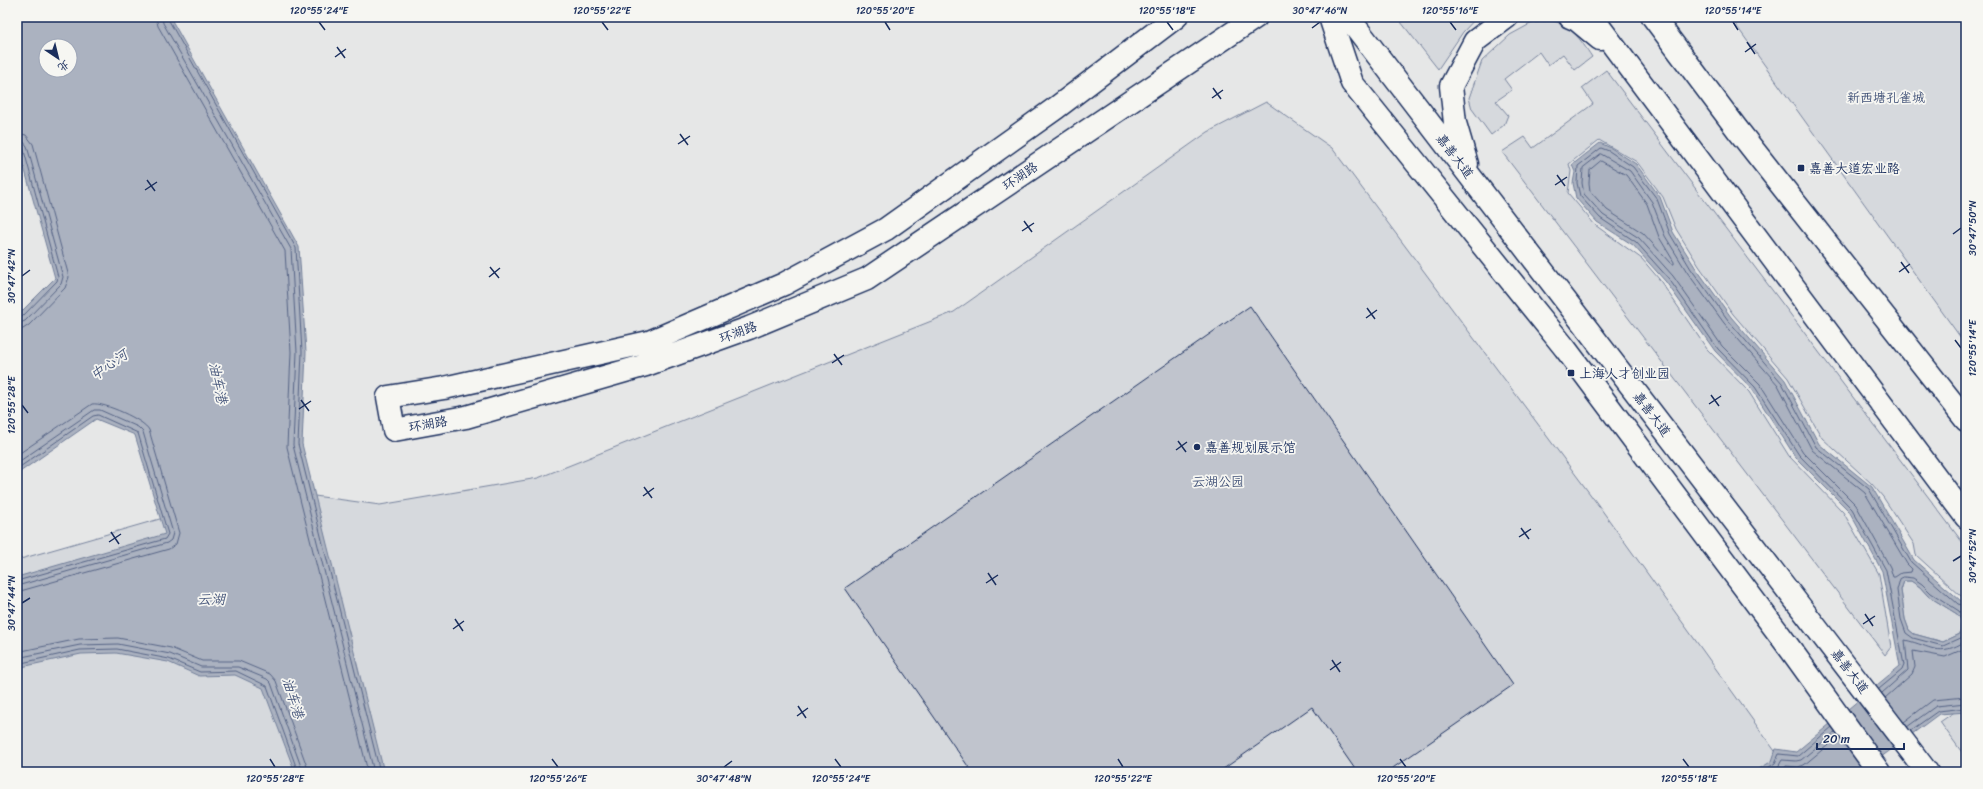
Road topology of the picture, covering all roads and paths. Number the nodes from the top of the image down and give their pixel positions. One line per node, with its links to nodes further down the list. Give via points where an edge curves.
1 (1176, 17): 2 (main road, 环湖路, via 1056,108 886,229 784,284 649,342 444,388 388,397 394,430 466,417 646,365 749,328 867,279)
2 (1256, 17)
3 (1330, 17): 14 (main road, via 1352,83 1564,348)
4 (1348, 17): 10 (main road, 嘉善大道)
5 (1507, 17): 10 (main road, via 1475,41 1451,86 1455,123)
6 (1570, 17): 9 (main road)
7 (1592, 17): 9 (main road)
8 (1653, 17): 11 (main road, via 1737,129)
9 (1622, 58): 12 (main road)
10 (1471, 177): 13 (main road, 嘉善大道)
11 (1966, 420)
12 (1966, 517)
13 (1924, 768)
14 (1879, 772)

